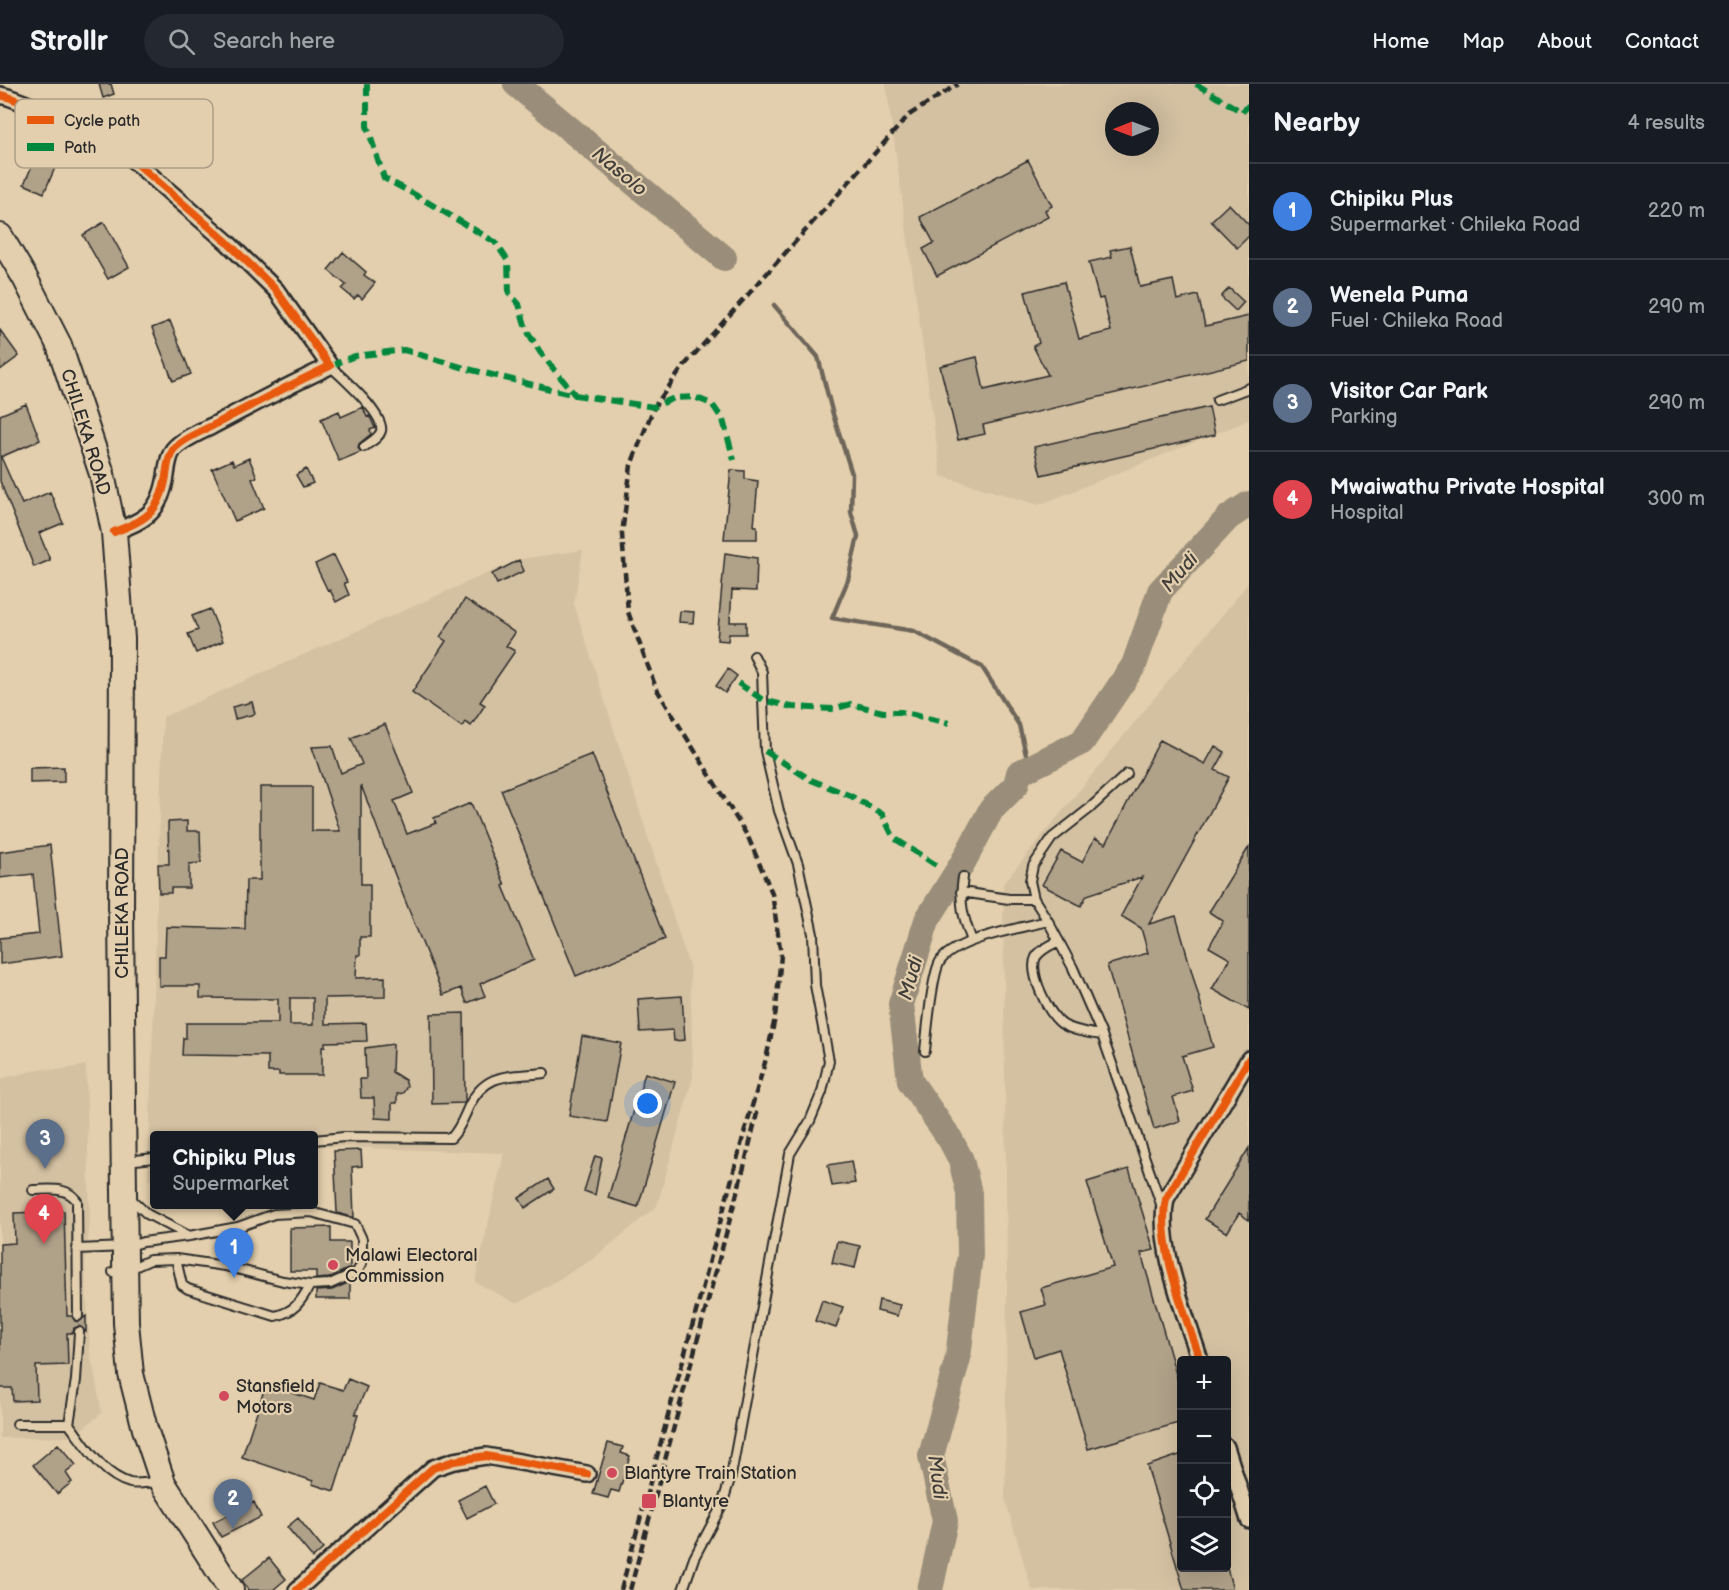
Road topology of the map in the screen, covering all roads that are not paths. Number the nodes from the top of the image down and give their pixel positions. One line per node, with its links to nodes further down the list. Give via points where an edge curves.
1 (0, 95): 2 (street)
2 (16, 99)
3 (142, 168): 6 (street, via 276,290)
4 (0, 236): 10 (highway, CHILEKA ROAD, via 58,345 102,474)
5 (0, 262): 32 (highway, via 58,376 82,444 102,533 110,632 110,911)
6 (330, 366): 9 (lane, via 380,422 378,437); 10 (street, via 267,396 173,450 164,484 150,514 141,522)
7 (1249, 388): 8 (lane)
8 (1217, 400)
9 (364, 447)
10 (114, 532): 25 (highway, CHILEKA ROAD, via 122,639)
11 (754, 656): 46 (lane, via 762,672 765,751 779,811 798,864 813,934 815,985 828,1061 822,1092 790,1154 730,1476 722,1505 694,1558)
12 (1127, 774): 15 (lane, via 1052,838 1033,866 1030,881)
13 (963, 877): 14 (lane)
14 (961, 892): 15 (lane); 17 (lane, via 962,916)
15 (1034, 899): 16 (lane)
16 (1048, 921): 17 (lane); 18 (lane)
17 (972, 941): 20 (lane, via 940,961)
18 (1059, 941): 19 (lane); 19 (lane, via 1035,959 1034,973 1048,1010 1079,1031)
19 (1102, 1035): 28 (lane)
20 (926, 1051)
21 (1249, 1059): 28 (street, via 1166,1199)
22 (544, 1073): 23 (lane, via 492,1079 476,1090 451,1138)
23 (318, 1140)
24 (150, 1158): 25 (lane)
25 (125, 1161): 27 (highway, CHILEKA ROAD)
26 (33, 1190): 30 (lane, via 67,1191 73,1195 77,1201)
27 (124, 1193): 29 (lane, via 147,1214); 32 (highway, CHILEKA ROAD)
28 (1163, 1211): 36 (street, via 1167,1254)
29 (189, 1236): 32 (lane, via 143,1242); 33 (lane, via 238,1227 274,1214 311,1212 355,1224 363,1253 357,1272 330,1284)
30 (77, 1249): 32 (lane); 34 (lane)
31 (176, 1259): 32 (lane); 33 (lane); 33 (lane, via 182,1285 275,1316 288,1313)
32 (119, 1260): 41 (highway, CHILEKA ROAD, via 131,1374)
33 (310, 1285)
34 (78, 1316)
35 (79, 1332): 38 (lane)
36 (1199, 1356)
37 (16, 1424): 38 (lane)
38 (69, 1424): 41 (lane, via 110,1474 132,1484)
39 (1231, 1460): 42 (street)
40 (587, 1474): 45 (street, via 486,1456 433,1468)
41 (157, 1482): 43 (highway); 44 (highway, CHILEKA ROAD)
42 (1249, 1520)
43 (210, 1590)
44 (231, 1590)
45 (297, 1590)
46 (683, 1590)

